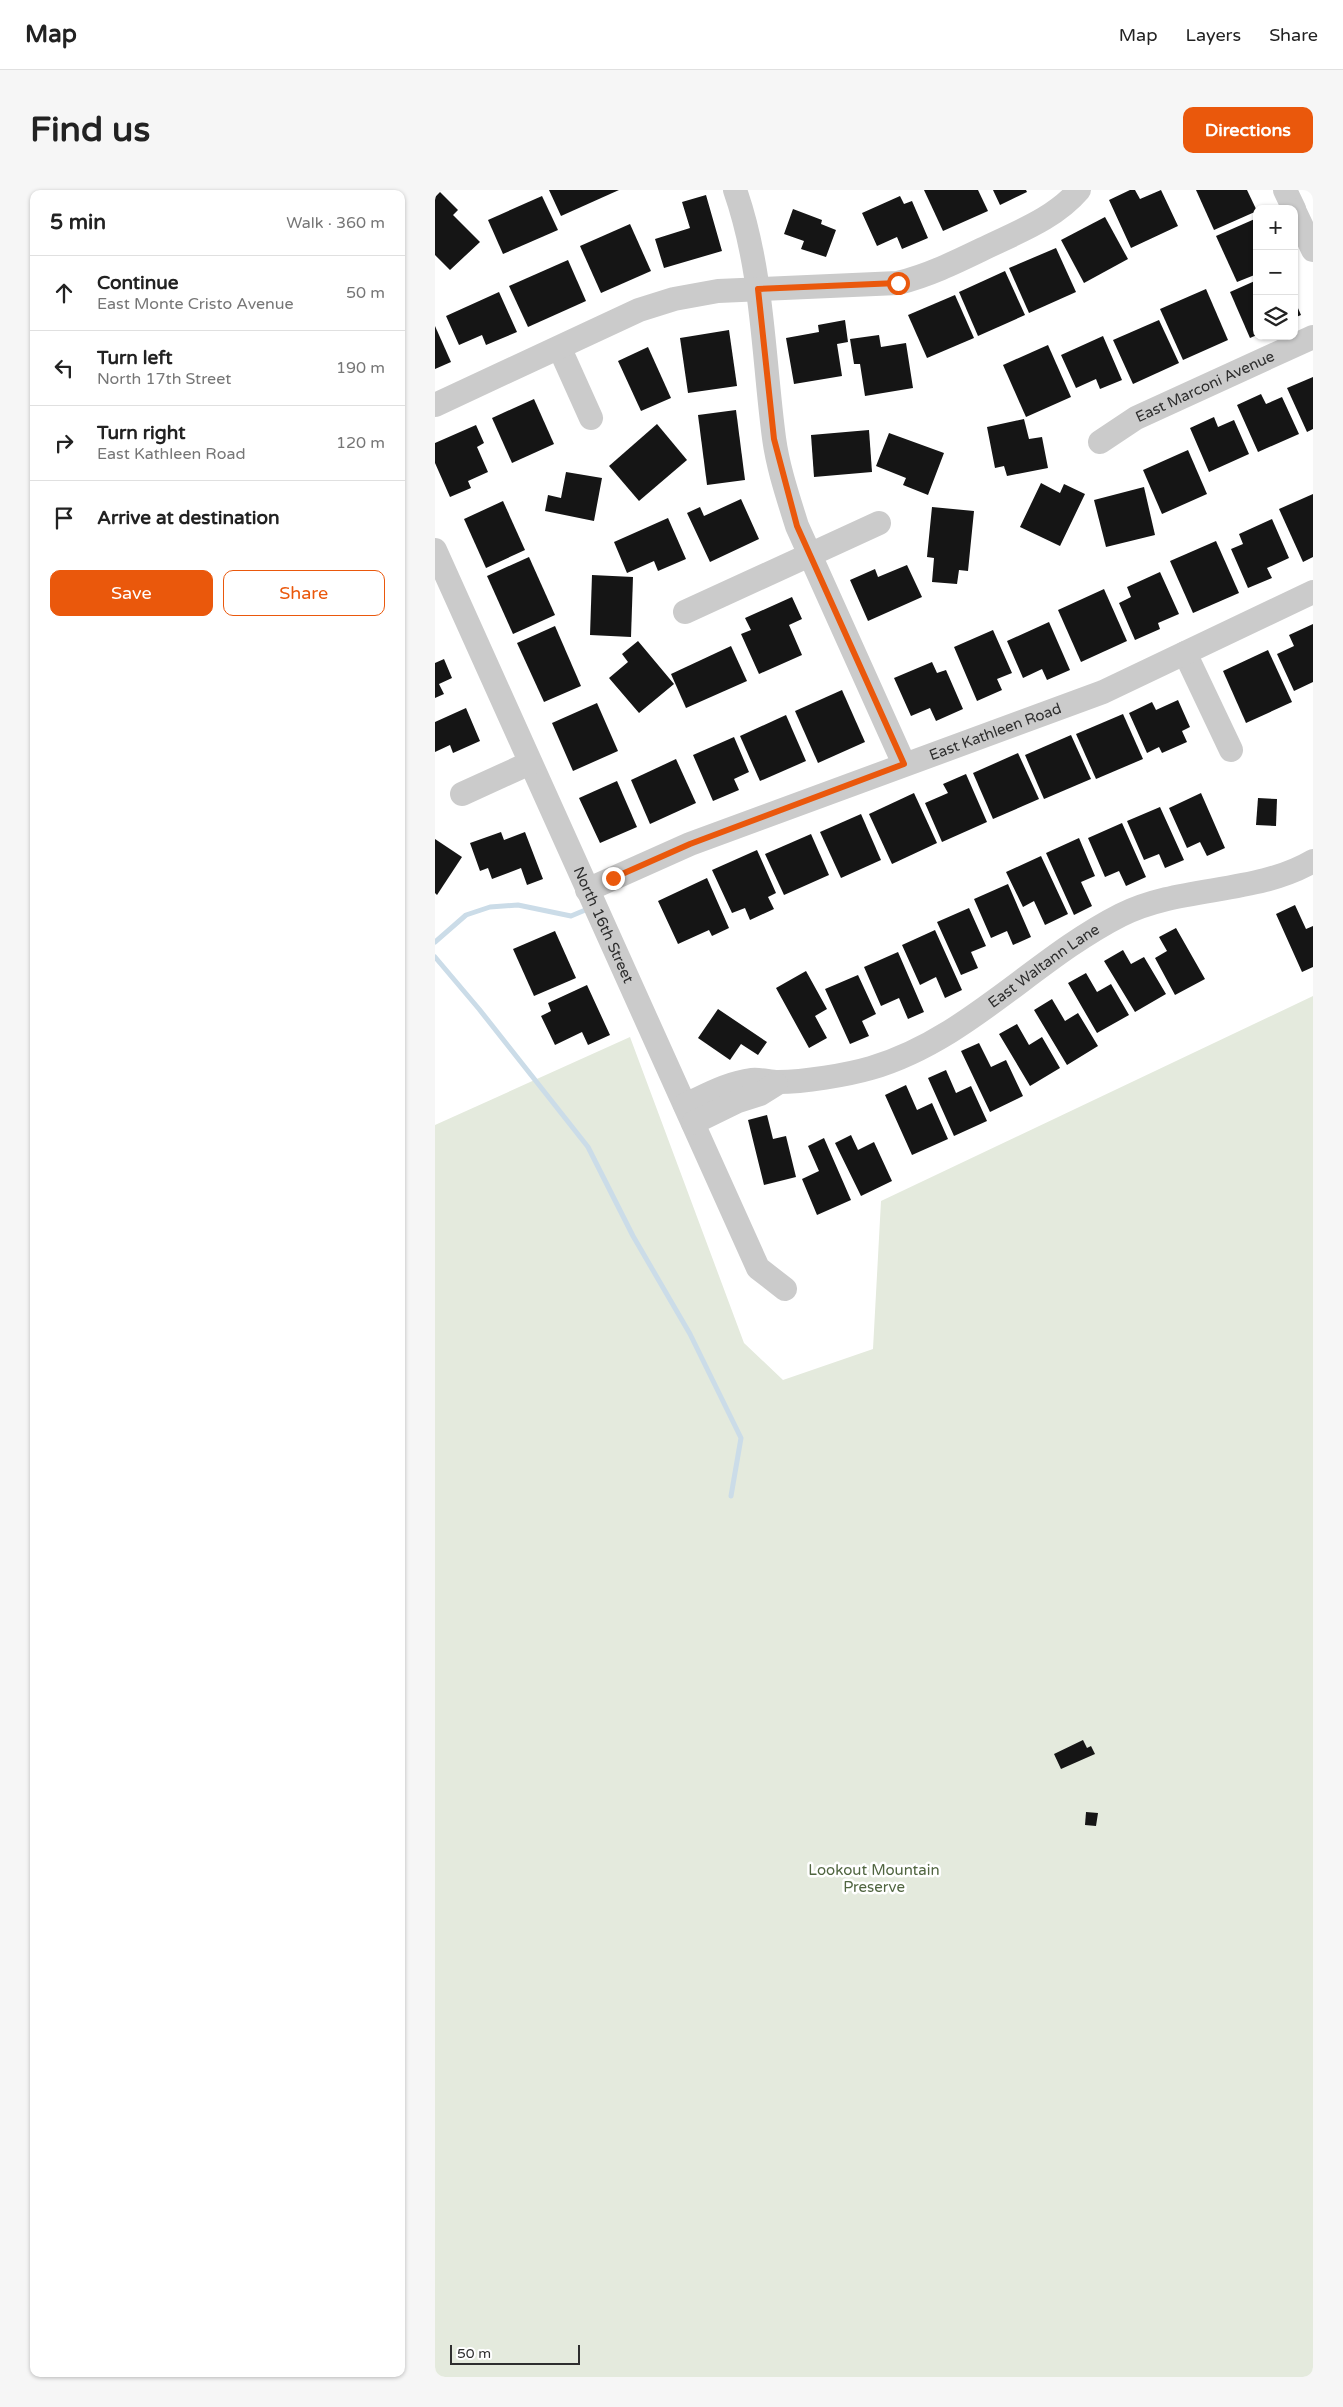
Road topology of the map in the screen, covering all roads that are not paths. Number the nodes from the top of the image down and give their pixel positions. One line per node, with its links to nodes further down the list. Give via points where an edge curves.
1 (735, 190): 7 (street, via 746,223)
2 (1079, 190): 7 (street, via 1041,221 926,276 898,283)
3 (1285, 190): 4 (street)
4 (1292, 205)
5 (1298, 218): 6 (street)
6 (1313, 250)
7 (758, 289): 9 (street, via 718,291 674,299 639,310); 15 (street, via 777,453 797,526)
8 (1313, 336): 12 (street, East Marconi Avenue, via 1136,418)
9 (560, 348): 10 (street); 11 (street)
10 (435, 405)
11 (591, 418)
12 (1100, 442)
13 (879, 523): 15 (street)
14 (435, 550): 20 (street, North 16th Street)
15 (810, 554): 17 (street); 21 (street)
16 (1313, 592): 18 (street, East Kathleen Road)
17 (685, 612)
18 (1185, 652): 19 (street); 21 (street, East Kathleen Road, via 1059,710)
19 (1231, 750)
20 (530, 763): 22 (street); 24 (street, North 16th Street)
21 (904, 764): 24 (street, East Kathleen Road, via 690,844)
22 (462, 794)
23 (1313, 862): 25 (street, East Waltann Lane, via 1258,881 1151,902 1121,915 1093,931 940,1039 872,1068 780,1082 753,1080 747,1089)
24 (587, 890): 25 (street, North 16th Street)
25 (689, 1114): 26 (street, North 16th Street, via 758,1268)
26 (785, 1289)

